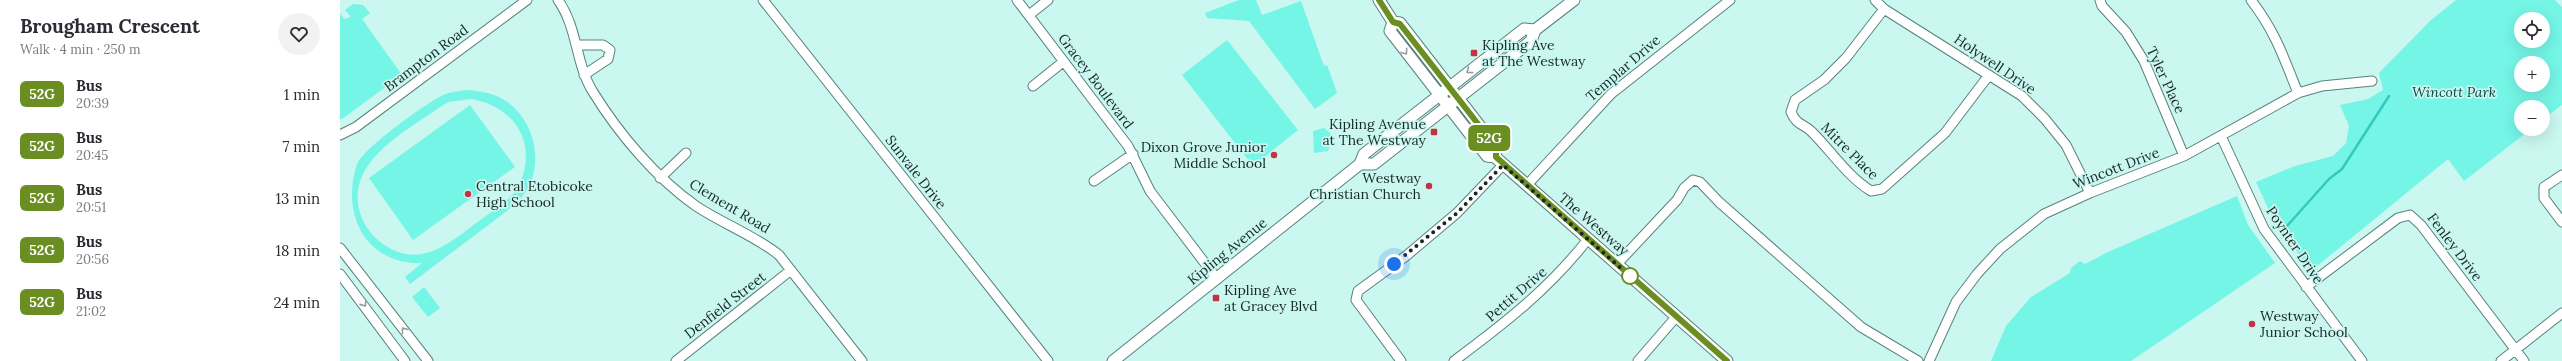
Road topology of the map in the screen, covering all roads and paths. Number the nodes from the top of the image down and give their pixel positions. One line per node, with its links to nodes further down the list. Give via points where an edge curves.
1 (527, 0): 27 (street, Brampton Road, via 356,127)
2 (558, 0): 16 (street, Clement Road, via 570,20)
3 (763, 0): 54 (street, Sunvale Drive)
4 (1017, 0): 13 (street, Gracey Boulevard)
5 (1048, 0): 13 (street)
6 (1379, 0): 14 (main road, The Westway)
7 (1574, 0): 15 (main road, Kipling Avenue)
8 (1730, 0): 37 (street, Templar Drive, via 1611,94)
9 (1875, 0): 12 (street, Holywell Drive)
10 (2100, 0): 31 (street, Tyler Place, via 2102,6 2126,32 2144,61)
11 (2251, 0): 23 (street, via 2269,24)
12 (1884, 9): 19 (street, Holywell Drive); 19 (street, Mitre Place, via 1846,58 1824,80 1795,100 1791,112 1796,122 1811,131 1861,185 1871,191 1882,189 1945,133)
13 (1029, 15): 17 (street, Gracey Boulevard)
14 (1393, 22): 22 (main road, The Westway, via 1400,24); 24 (main road, The Westway, one-way to 24, via 1390,31)
15 (1535, 30): 22 (main road, Kipling Avenue, one-way to 22, via 1524,29); 25 (main road, Kipling Avenue, via 1531,41)
16 (576, 45): 18 (street, Clement Road); 18 (street, via 602,45 610,50 608,59)
17 (1063, 62): 21 (street); 30 (street, Gracey Boulevard)
18 (584, 75): 35 (street, Clement Road, via 594,93)
19 (1989, 75): 38 (street, Holywell Drive, via 2022,96 2045,119 2066,145)
20 (2372, 80): 23 (street, Wincott Drive, via 2322,86)
21 (1033, 86)
22 (1450, 86): 24 (main road, Kipling Avenue); 25 (main road, The Westway)
23 (2298, 93): 28 (street, Wincott Drive)
24 (1438, 95): 26 (main road, The Westway); 33 (main road, Kipling Avenue, via 1364,154)
25 (1459, 98): 26 (main road, Kipling Avenue); 32 (main road, The Westway, via 1496,147)
26 (1448, 107): 32 (main road, The Westway, via 1487,156); 33 (main road, Kipling Avenue, via 1374,164)
27 (340, 135)
28 (2221, 136): 31 (street, Wincott Drive); 46 (street, Poynter Drive, via 2264,229)
29 (686, 153): 35 (street)
30 (1133, 154): 36 (street); 45 (street, Gracey Boulevard, via 1150,191)
31 (2184, 156): 38 (street, Wincott Drive)
32 (1499, 161): 37 (main road, The Westway); 56 (street, via 1457,213 1406,256 1358,291 1356,300)
33 (1360, 164): 45 (main road, Kipling Avenue)
34 (2562, 175): 39 (street, via 2544,187 2544,198)
35 (660, 178): 43 (street, Clement Road, via 697,206 763,242 779,255)
36 (1094, 181)
37 (1527, 185): 40 (main road, The Westway)
38 (2090, 193): 61 (street, Wincott Drive, via 2044,214 2000,250 1977,274 1956,302)
39 (2562, 222)
40 (1588, 239): 42 (main road, The Westway); 57 (street, Pettit Drive, via 1549,285 1518,313)
41 (340, 248): 51 (street, one-way to 41)
42 (1617, 264): 48 (main road, The Westway); 60 (street, via 1677,200 1684,188 1693,180 1700,182 1719,202 1861,327)
43 (791, 270): 52 (street, Denfield Street); 53 (street, Clement Road)
44 (340, 274): 50 (street, one-way to 50)
45 (1217, 279): 55 (main road, Kipling Avenue)
46 (2306, 287): 49 (street, Fenley Drive, via 2398,218 2410,215 2421,225); 62 (street, Poynter Drive)
47 (2562, 313): 49 (street)
48 (1676, 317): 58 (street); 59 (main road, The Westway)
49 (2515, 350): 63 (street); 64 (street, Fenley Drive)
50 (404, 361)
51 (428, 361)
52 (676, 361)
53 (862, 361)
54 (1048, 361)
55 (1113, 361)
56 (1401, 361)
57 (1454, 361)
58 (1638, 361)
59 (1727, 361)
60 (1918, 361)
61 (1929, 361)
62 (2362, 361)
63 (2501, 361)
64 (2524, 361)

